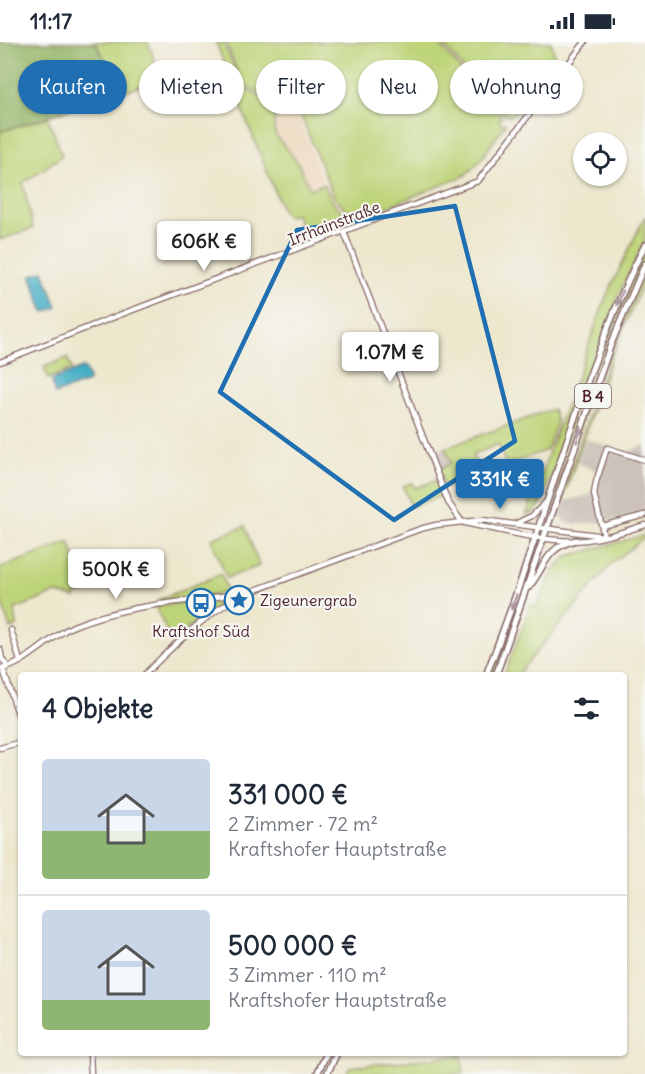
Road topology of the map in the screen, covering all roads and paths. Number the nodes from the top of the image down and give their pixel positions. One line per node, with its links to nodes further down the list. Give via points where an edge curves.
1 (585, 42): 2 (street, Irrhainstraße, via 477,181)
2 (344, 232): 5 (street, Irrhainstraße); 9 (street, via 448,502)
3 (645, 245): 7 (main road, B 4, one-way to 7, via 603,342)
4 (645, 264): 14 (main road, B 4, one-way to 4, via 608,352)
5 (0, 362)
6 (645, 460): 12 (street, via 607,448 594,494)
7 (548, 500): 10 (street, via 532,516); 13 (main road, B 4)
8 (645, 515): 12 (street)
9 (462, 522): 10 (street); 16 (street); 20 (street, via 424,528)
10 (514, 524): 13 (street)
11 (645, 525): 15 (street)
12 (602, 526): 15 (street)
13 (538, 528): 14 (street); 16 (main road, B 4)
14 (547, 530): 15 (street); 17 (main road, B 4)
15 (604, 536): 18 (street)
16 (536, 537): 17 (street); 26 (main road, B 4, one-way to 26)
17 (544, 538): 18 (street); 19 (main road, B 4)
18 (576, 540): 19 (main road, B 4, via 554,549)
19 (525, 594): 27 (main road, B 4)
20 (238, 597): 23 (street, via 128,608 66,629); 25 (street, via 191,629)
21 (11, 630): 23 (street)
22 (0, 649): 24 (street)
23 (20, 661): 24 (street)
24 (4, 668): 28 (street)
25 (147, 672)
26 (487, 672)
27 (497, 672)
28 (18, 713)
29 (18, 743): 30 (street)
30 (0, 748)
31 (90, 1056): 34 (street)
32 (326, 1056): 35 (main road)
33 (336, 1056): 36 (main road)
34 (91, 1074)
35 (317, 1074)
36 (327, 1074)

